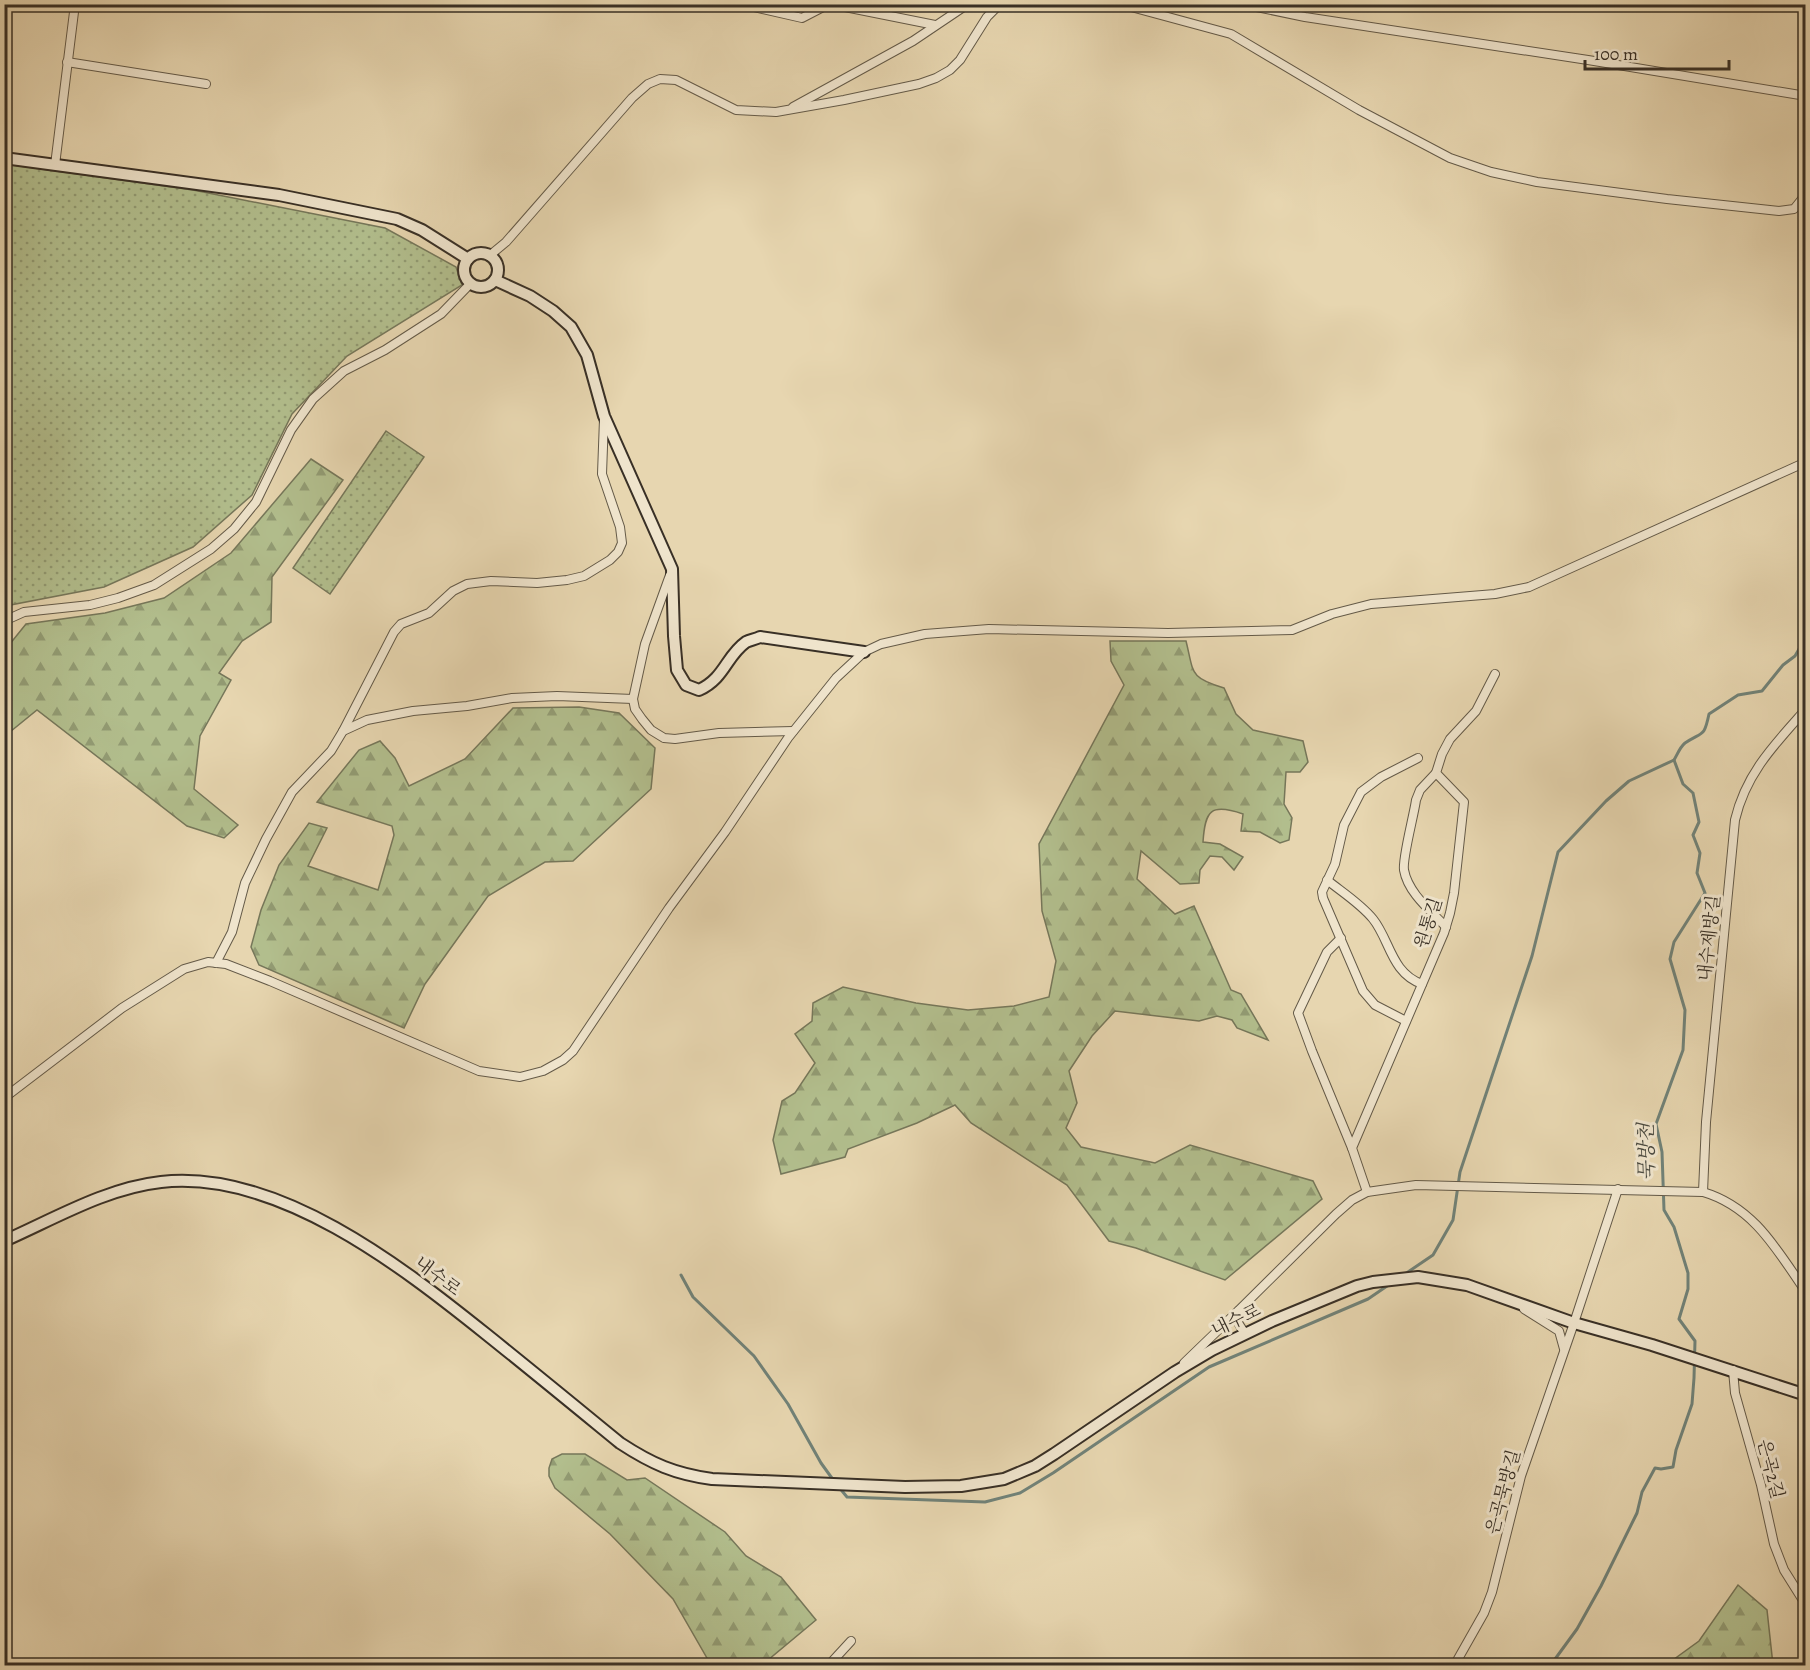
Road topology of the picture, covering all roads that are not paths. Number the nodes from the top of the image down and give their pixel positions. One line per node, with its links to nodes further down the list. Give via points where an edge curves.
1 (75, 4): 11 (street)
2 (741, 4): 3 (street, via 802,18)
3 (830, 4): 10 (street)
4 (968, 4): 10 (street)
5 (1000, 4): 14 (street, via 987,16 960,60 936,78)
6 (1120, 4): 17 (street, via 1231,34 1359,110 1450,158 1491,172 1667,200 1779,211 1794,209)
7 (1242, 4): 13 (street)
8 (1795, 4): 9 (street)
9 (1806, 6)
10 (935, 25): 14 (street)
11 (67, 62): 12 (street); 16 (street)
12 (206, 84)
13 (1806, 96)
14 (789, 109): 18 (street, via 736,110 676,80 660,79 648,84)
15 (4, 158): 16 (street)
16 (55, 165): 19 (street, via 279,195 397,219)
17 (1806, 194)
18 (489, 256): 19 (street, via 478,254); 20 (street, via 497,264)
19 (468, 260): 21 (street, via 464,269)
20 (495, 280): 21 (street, via 481,287); 22 (street, via 530,296 571,327 587,356)
21 (471, 283): 25 (street, via 441,314 344,371 313,399 291,430 256,501 234,529 211,549 154,585 118,598 24,612)
22 (604, 416): 24 (street); 30 (street, via 602,474 620,527 622,543 618,552 576,578 467,584 429,613 401,624)
23 (1806, 462): 26 (street, via 1529,587 1495,594 1371,604 1292,630 1168,633 989,629 925,634)
24 (672, 569): 26 (street, via 677,670 686,685 699,690 711,684 747,642 760,637); 28 (street, via 645,644)
25 (4, 621)
26 (864, 652): 31 (street, via 836,678)
27 (1495, 674): 33 (street, via 1476,711 1450,739)
28 (633, 699): 30 (street, via 512,698 413,711 367,720); 31 (street, via 635,709 651,730 664,738)
29 (1806, 709): 44 (street, 내수제방길, via 1751,777 1735,820 1705,1133)
30 (343, 731): 37 (street, via 331,751 292,792 266,839 245,883 232,932)
31 (793, 731): 37 (street, via 573,1051 543,1071 520,1077 479,1071 270,981)
32 (1418, 758): 34 (street, via 1360,792 1344,825)
33 (1436, 773): 35 (street, 원통길, via 1464,802 1454,893); 35 (street, via 1416,800 1404,868 1414,891)
34 (1327, 880): 36 (street, via 1323,898); 38 (street, via 1372,917 1395,962)
35 (1446, 927): 38 (street, 원통길)
36 (1341, 938): 39 (street, via 1363,992 1375,1005); 41 (street, via 1327,952 1298,1013)
37 (216, 963): 40 (street, via 184,969 139,997)
38 (1422, 984): 39 (street, 원통길)
39 (1406, 1021): 41 (street, 원통길)
40 (4, 1098)
41 (1352, 1148): 43 (street)
42 (1621, 1189): 43 (street, via 1416,1185); 44 (street); 49 (street, 은곡묵방길)
43 (1367, 1192): 48 (street, via 1336,1214)
44 (1703, 1192): 46 (street, via 1728,1201 1758,1226)
45 (4, 1241): 53 (street, 내수로, via 144,1184 196,1181 241,1188 294,1207 403,1270 620,1443 648,1461 677,1473 712,1479 905,1487 961,1486 1004,1479 1035,1466)
46 (1806, 1292)
47 (1508, 1299): 49 (street, 내수로); 50 (street, 내수로, via 1467,1285 1426,1278 1380,1281 1341,1292); 51 (street, via 1559,1331)
48 (1239, 1310): 50 (street, via 1237,1322); 53 (street)
49 (1574, 1323): 51 (street, 은곡묵방길); 52 (street, 내수로)
50 (1245, 1333): 53 (street, 내수로)
51 (1565, 1350): 58 (street, 은곡묵방길, via 1521,1476 1492,1592)
52 (1729, 1370): 54 (street); 55 (street, 은곡2길, via 1774,1544 1784,1570)
53 (1174, 1372)
54 (1806, 1395)
55 (1806, 1605)
56 (851, 1641): 57 (street)
57 (828, 1665)
58 (1454, 1665)

